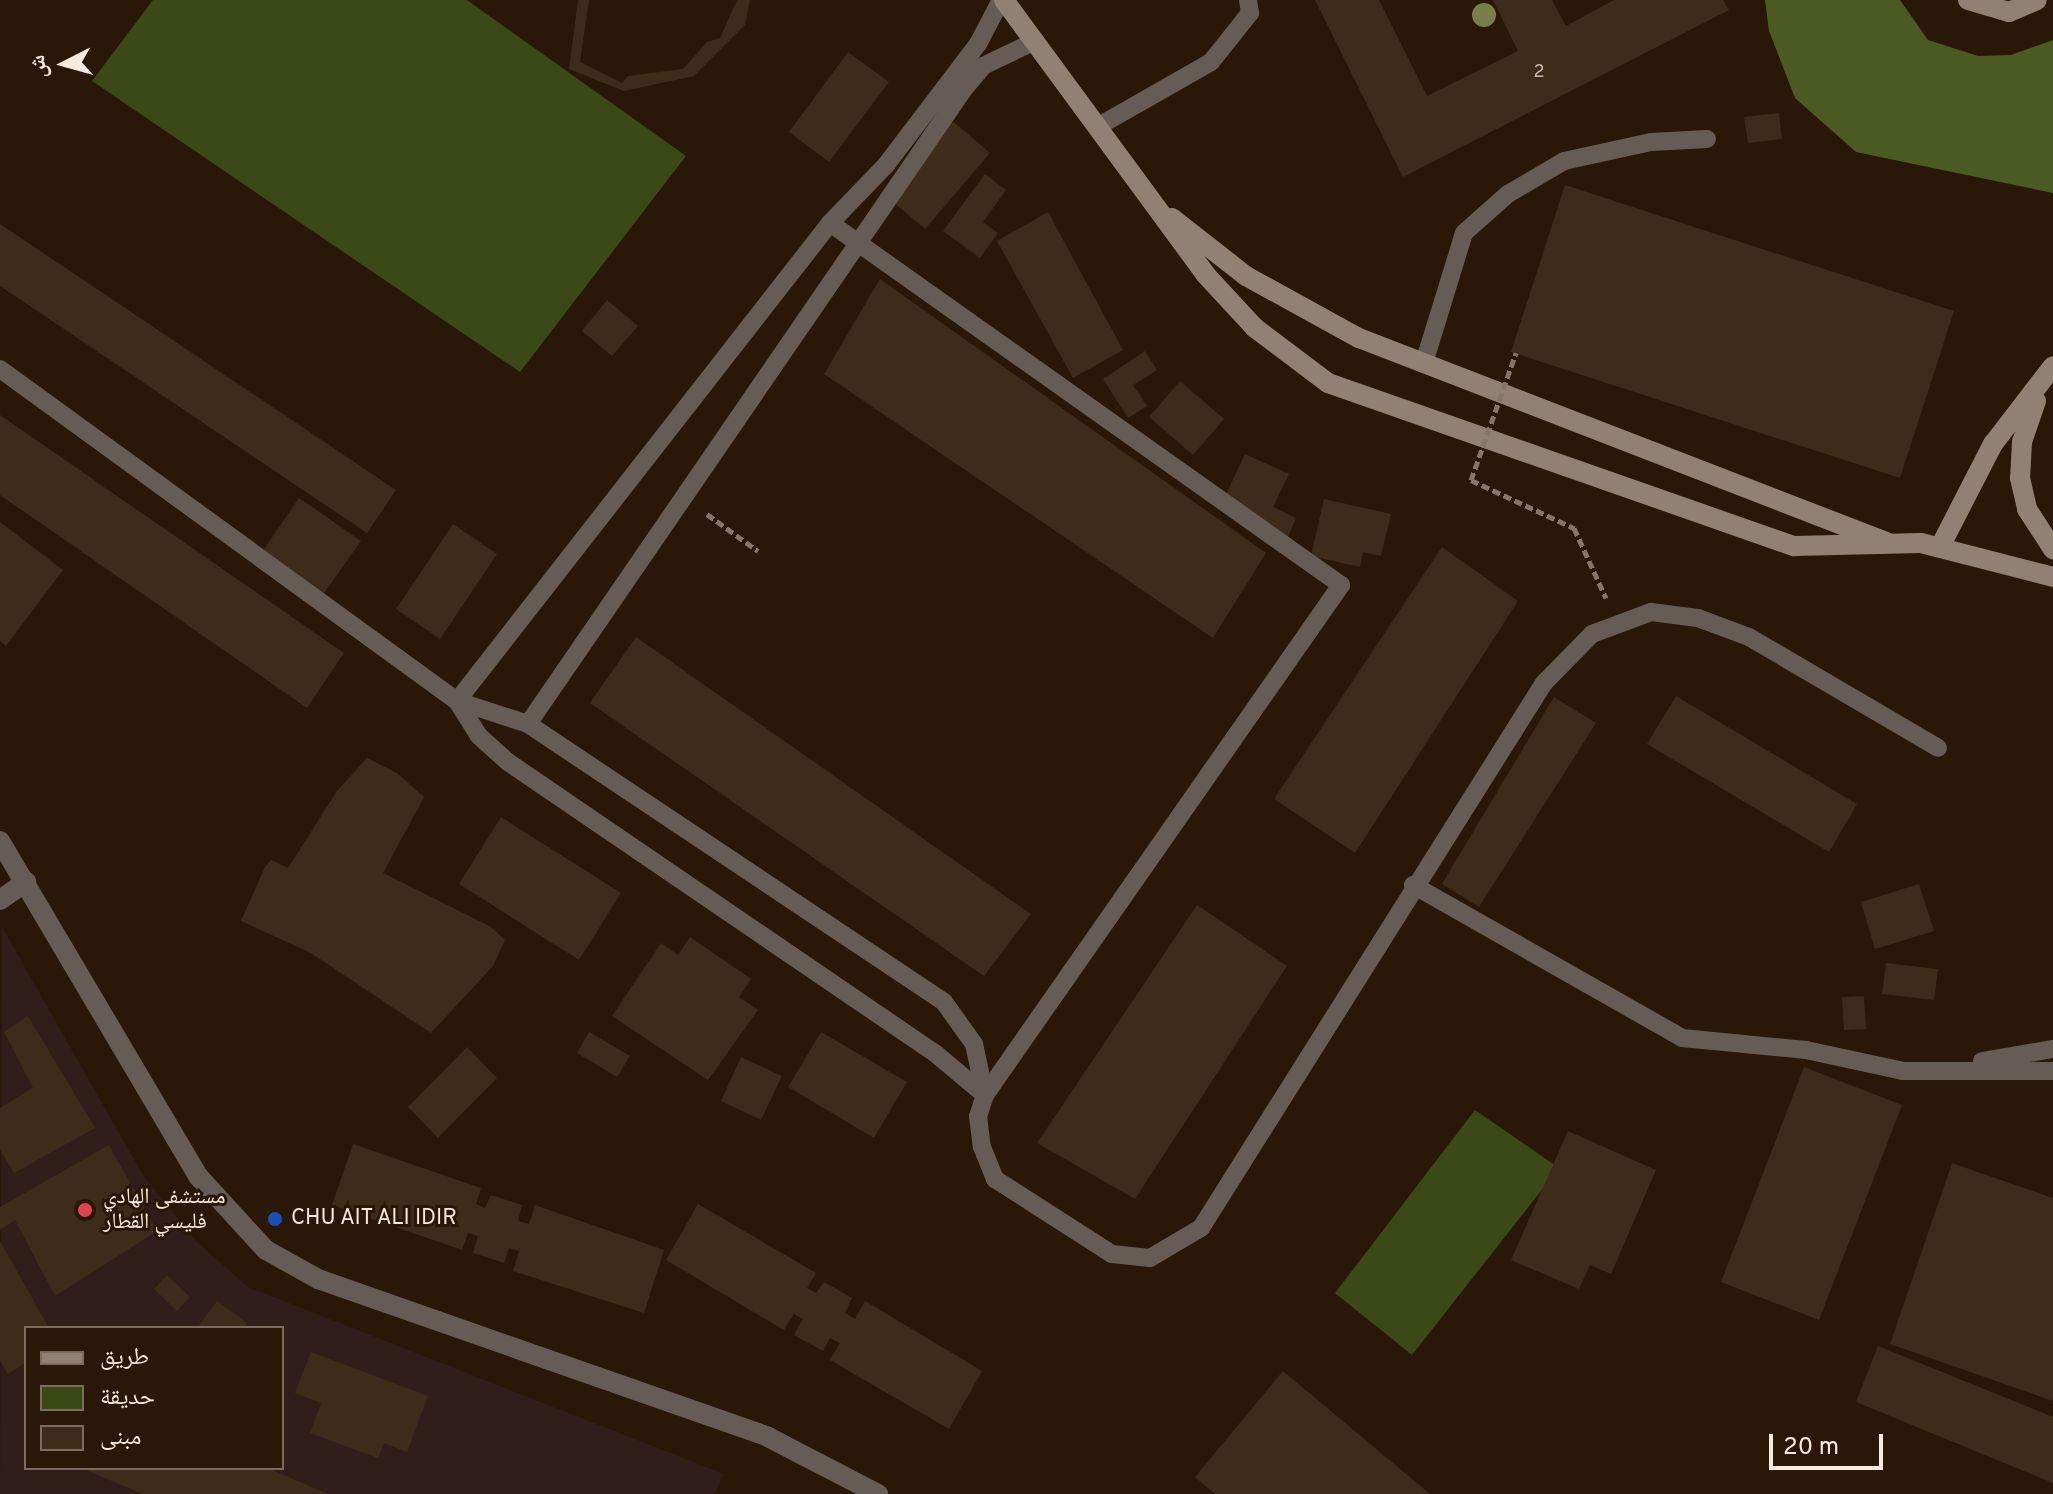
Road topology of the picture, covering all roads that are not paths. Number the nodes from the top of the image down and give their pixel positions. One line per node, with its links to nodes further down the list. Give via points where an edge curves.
1 (1002, 0): 5 (main road); 9 (lane, via 978,44 886,165)
2 (1248, 0): 6 (lane, via 1250,13 1211,62)
3 (1968, 0): 4 (main road, via 2009,12)
4 (2037, 0)
5 (1035, 41): 6 (main road); 10 (lane, via 983,66)
6 (1097, 127): 8 (main road)
7 (1707, 139): 11 (lane, via 1651,142 1564,161 1508,194 1464,233)
8 (1153, 204): 11 (main road, via 1246,276 1359,338); 15 (main road, via 1205,274 1255,328 1328,383 1794,546)
9 (830, 223): 10 (lane); 19 (lane)
10 (859, 243): 20 (lane); 29 (lane, via 1341,585)
11 (1424, 363): 15 (main road)
12 (2053, 366): 14 (main road)
13 (0, 369): 19 (lane)
14 (2039, 389): 16 (main road, via 1993,444); 17 (main road, via 2022,442 2020,478 2027,509)
15 (1886, 542): 16 (main road)
16 (1941, 545): 18 (main road)
17 (2053, 549)
18 (2053, 577)
19 (457, 701): 20 (lane); 29 (lane, via 479,736 508,762 936,1054)
20 (528, 724): 29 (lane, via 944,1002 974,1044)
21 (1938, 748): 24 (lane, via 1723,627 1676,613 1616,620 1566,655 1544,683)
22 (0, 841): 23 (street)
23 (26, 882): 25 (street); 30 (street, via 199,1177 266,1250 318,1279 768,1437)
24 (1413, 885): 28 (lane, via 1682,1038 1806,1050); 29 (lane, via 1201,1228 1170,1249 1150,1258 1112,1254 995,1179 978,1116)
25 (0, 900)
26 (2053, 1049): 28 (lane)
27 (2053, 1071): 28 (lane)
28 (1928, 1072)
29 (985, 1095)
30 (878, 1494)

